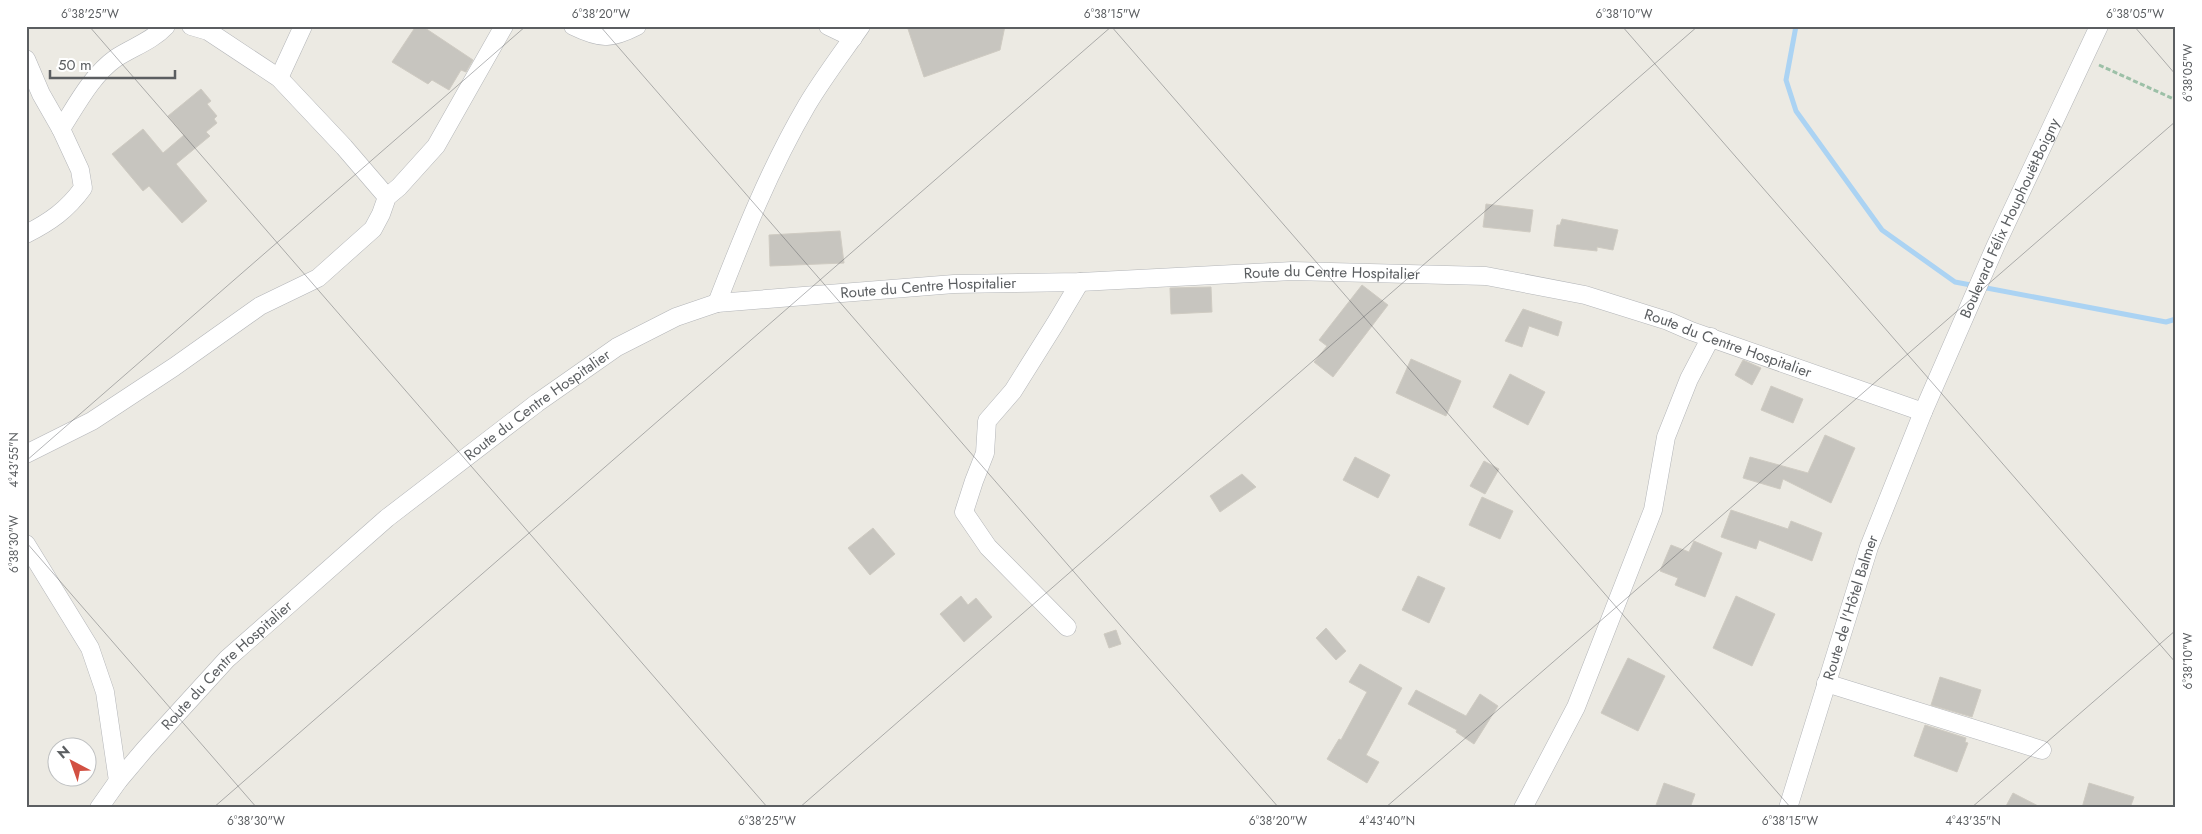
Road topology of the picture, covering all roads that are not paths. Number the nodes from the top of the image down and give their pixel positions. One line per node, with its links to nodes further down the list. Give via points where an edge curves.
1 (166, 26): 12 (street, via 116,59 97,76)
2 (191, 26): 11 (street, via 208,31)
3 (303, 26): 11 (street)
4 (504, 26): 13 (street, via 436,146)
5 (573, 26): 6 (street, via 602,37 619,35)
6 (637, 26)
7 (828, 26): 9 (street)
8 (2099, 26): 18 (street, Boulevard Félix Houphouët-Boigny, via 1996,245)
9 (857, 32): 16 (street, via 807,104 760,194)
10 (26, 59): 12 (street)
11 (279, 78): 13 (street)
12 (61, 129): 14 (street, via 80,170 83,188 70,205 50,222)
13 (387, 197): 19 (street, via 373,229 318,278 260,306 92,421)
14 (26, 234)
15 (1080, 282): 16 (street, Route du Centre Hospitalier, via 954,284); 17 (street, Route du Centre Hospitalier, via 1292,271 1486,276 1585,295); 21 (street, via 1013,391 987,421 985,453 964,512 988,547)
16 (717, 304): 24 (street, Route du Centre Hospitalier, via 676,317 617,347 387,518 227,659)
17 (1710, 337): 18 (street, Route du Centre Hospitalier); 26 (street, via 1666,437 1653,510 1576,707)
18 (1923, 412): 22 (street, Route de l'Hôtel Balmer, via 1869,547)
19 (26, 454)
20 (26, 544): 24 (street, via 90,648 106,692)
21 (1067, 627)
22 (1826, 683): 23 (street); 27 (street, Route de l'Hôtel Balmer)
23 (2042, 750)
24 (118, 781): 25 (street, Route du Centre Hospitalier)
25 (99, 808)
26 (1523, 808)
27 (1788, 808)

